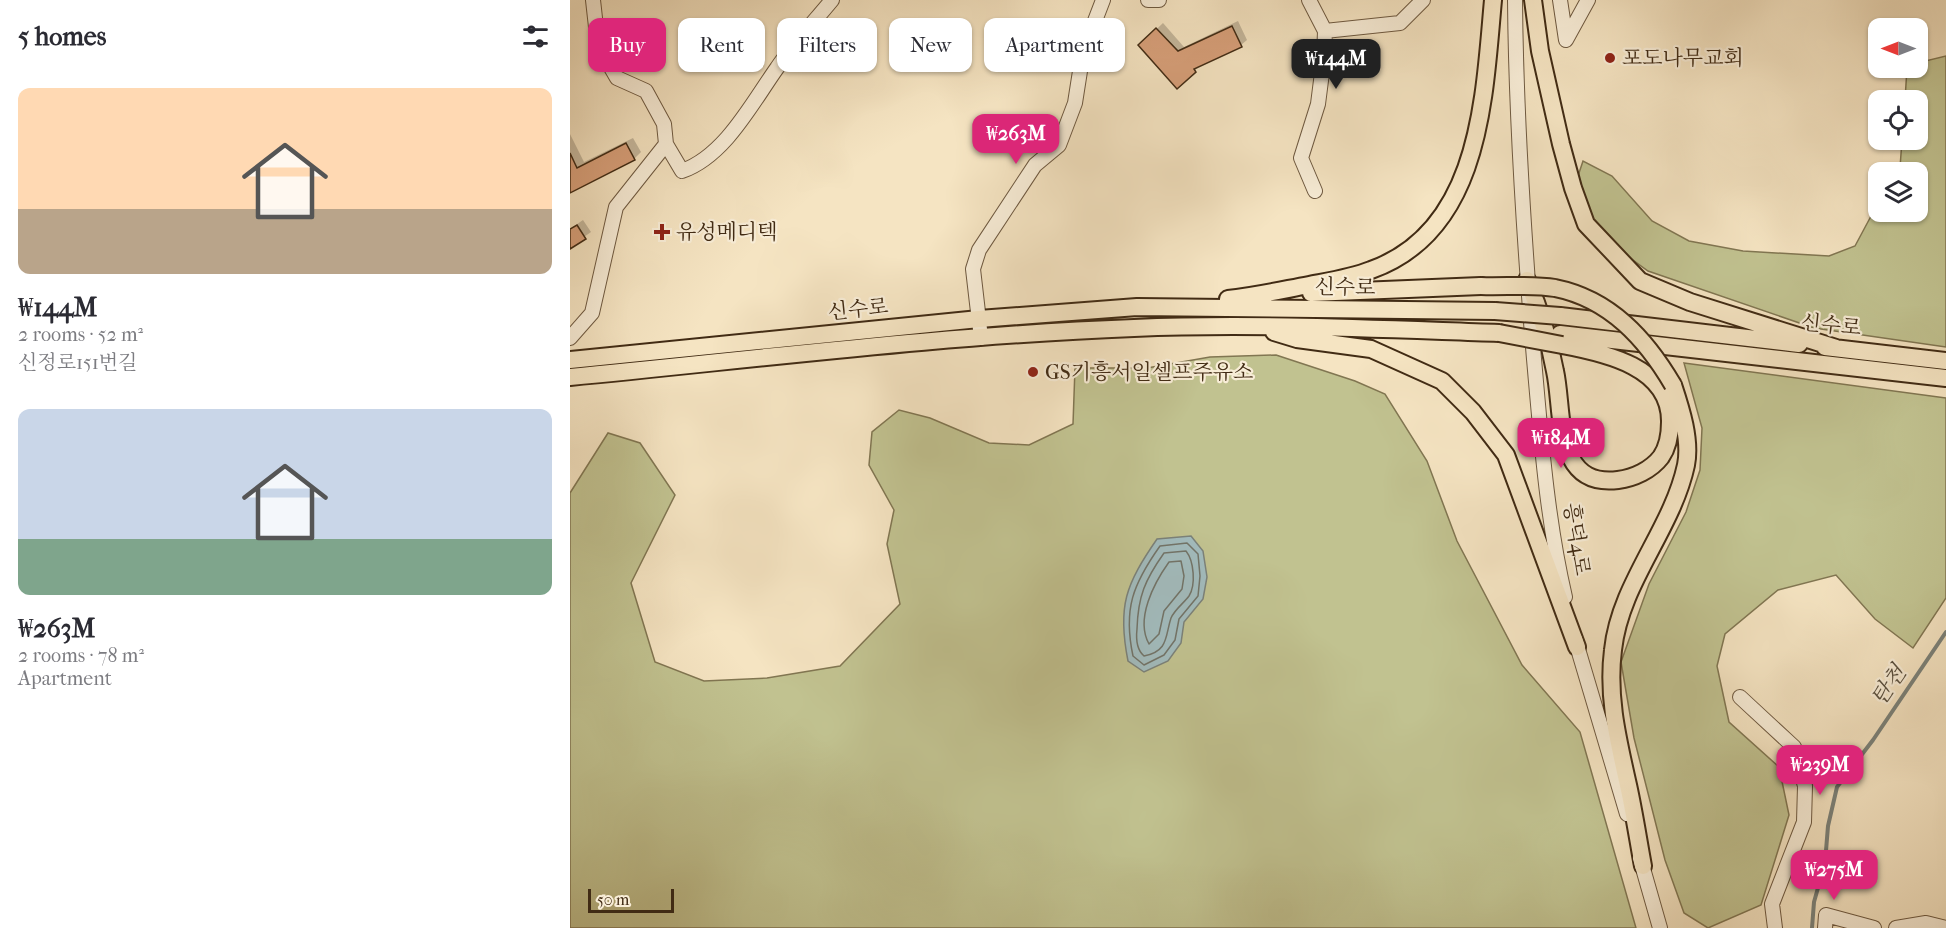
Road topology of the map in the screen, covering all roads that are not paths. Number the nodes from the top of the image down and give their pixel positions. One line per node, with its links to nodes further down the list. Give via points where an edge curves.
1 (593, 0): 14 (street, via 598,45 616,78 646,91 664,124)
2 (832, 0): 14 (street, via 777,67 744,121 695,166 682,171)
3 (1103, 0): 19 (street, via 1083,52 1075,103 1059,145 1035,165 979,250 973,269)
4 (1148, 0): 5 (street)
5 (1159, 0)
6 (1309, 0): 13 (street)
7 (1423, 0): 13 (street, via 1401,23)
8 (1493, 0): 17 (main road, via 1481,103 1468,168 1438,223 1416,246 1372,270)
9 (1515, 0): 16 (street, 흥덕4로)
10 (1533, 0): 25 (main road, via 1561,144 1586,224 1640,281 1690,302)
11 (1560, 0): 12 (street, via 1566,40)
12 (1588, 0)
13 (1325, 31): 15 (street, via 1318,104 1301,158)
14 (666, 144): 21 (street, via 616,207 592,313)
15 (1315, 191)
16 (1527, 280): 23 (main road, via 1543,318 1556,374 1562,435 1569,454 1584,473 1601,481 1633,477 1650,467 1662,456 1669,436 1670,415 1662,389 1625,361); 30 (street, 흥덕4로, via 1558,569)
17 (1248, 297): 18 (main road); 32 (main road, bridge, via 1373,289 1554,288 1587,298 1612,312 1659,361 1680,408 1686,464 1666,517 1632,586 1613,650 1613,712)
18 (1137, 307): 19 (main road, 신수로); 25 (main road, 신수로, bridge, via 1495,311)
19 (979, 319): 22 (street); 24 (main road, 신수로)
20 (1251, 325): 22 (main road, 신수로); 23 (main road, 신수로, bridge, via 1499,333); 30 (main road, via 1297,339 1371,349 1442,381 1506,454)
21 (570, 338)
22 (981, 338): 24 (main road, 신수로)
23 (1561, 340): 29 (main road, 신수로)
24 (802, 346): 26 (main road); 28 (main road)
25 (1836, 348): 27 (main road, 신수로)
26 (570, 360)
27 (1946, 361)
28 (570, 377)
29 (1946, 378)
30 (1577, 647): 32 (street, 흥덕4로)
31 (1740, 697): 34 (street, via 1794,747 1804,786 1804,822 1772,904)
32 (1642, 866): 33 (street, 흥덕4로)
33 (1660, 928)
34 (1775, 928)
35 (1825, 928): 36 (street, via 1826,915)
36 (1874, 928)
37 (1896, 928): 38 (street, via 1926,923)
38 (1946, 928)

